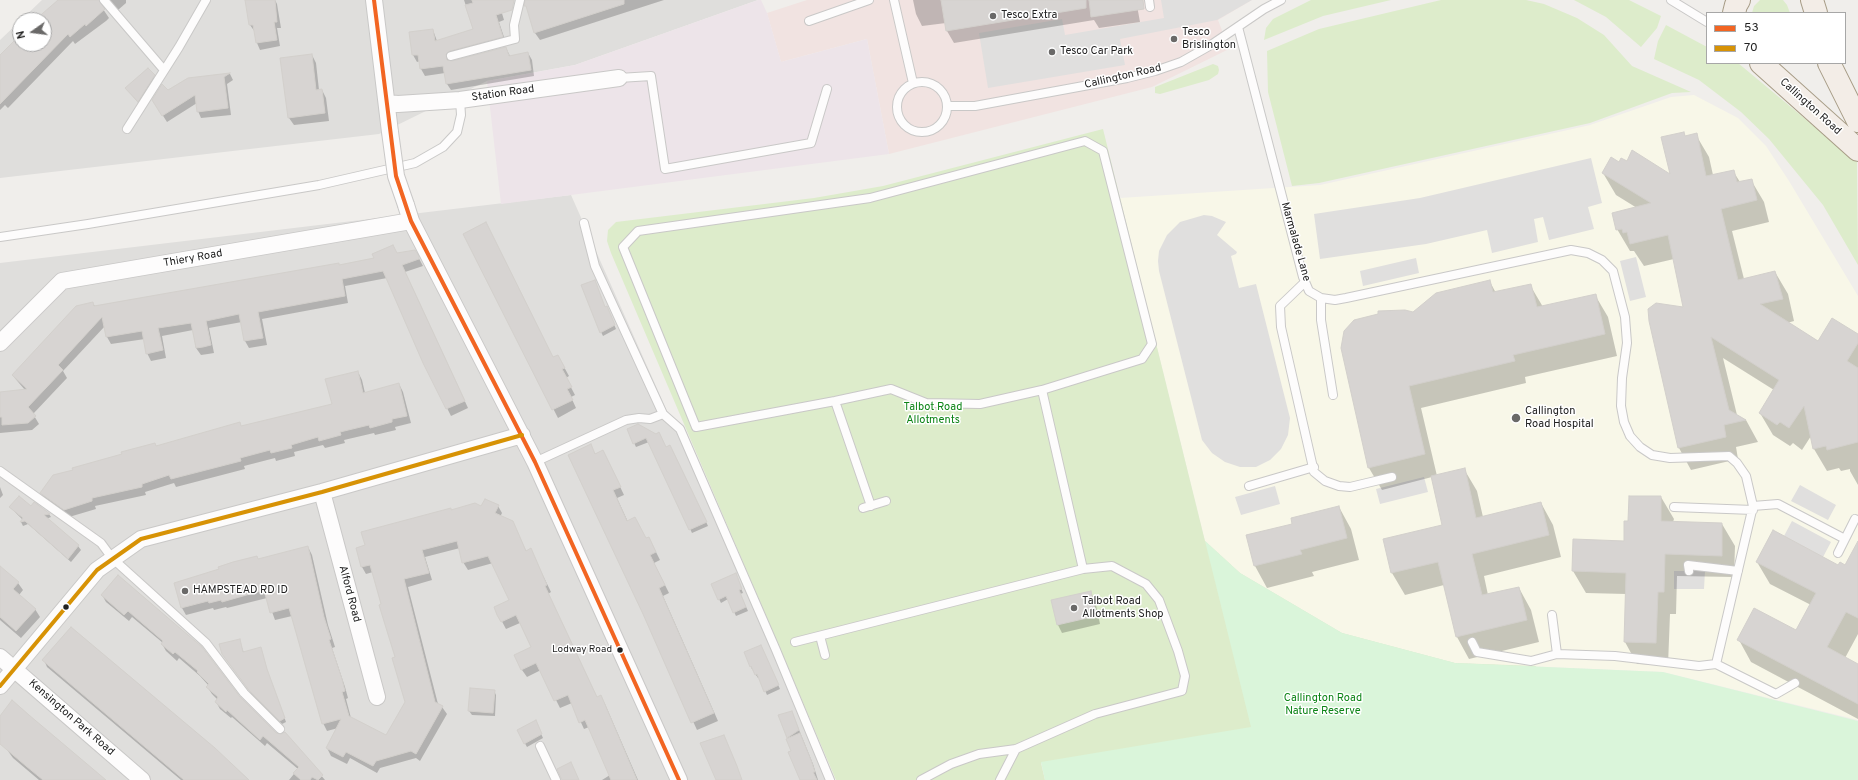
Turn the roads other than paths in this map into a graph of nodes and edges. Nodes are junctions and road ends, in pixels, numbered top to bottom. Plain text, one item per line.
1 (104, 0) edge
2 (206, 0) edge
3 (374, 0) edge
4 (520, 0) edge
5 (869, 0) edge
6 (894, 0) edge
7 (1281, 0) edge
8 (1671, 0) edge
9 (1739, 0) edge
10 (1812, 0) edge
11 (1734, 12) edge
12 (1816, 12) edge
13 (809, 21) dead end
14 (1706, 21) edge
15 (1238, 27) junction
16 (451, 56) dead end
17 (1762, 64) edge
18 (1830, 64) edge
19 (164, 70) junction
20 (619, 78) joint
21 (913, 83) junction
22 (827, 89) dead end
23 (460, 100) junction
24 (387, 102) junction
25 (948, 106) junction
26 (1858, 121) edge
27 (127, 129) dead end
28 (1858, 150) edge
29 (411, 221) junction
30 (584, 223) dead end
31 (0, 237) edge
32 (1305, 282) junction
33 (1321, 298) junction
34 (0, 343) edge
35 (1042, 390) junction
36 (1333, 395) dead end
37 (834, 401) junction
38 (663, 414) junction
39 (694, 422) junction
40 (680, 429) junction
41 (522, 435) junction
42 (535, 462) junction
43 (1314, 467) junction
44 (0, 471) edge
45 (1392, 477) dead end
46 (1249, 486) dead end
47 (322, 492) junction
48 (886, 501) dead end
49 (1674, 507) dead end
50 (1753, 508) junction
51 (1855, 519) dead end
52 (1845, 539) junction
53 (1838, 553) dead end
54 (112, 558) junction
55 (1084, 569) junction
56 (1688, 571) dead end
57 (1738, 571) junction
58 (1552, 616) dead end
59 (820, 636) junction
60 (795, 642) dead end
61 (1472, 642) dead end
62 (1557, 654) junction
63 (825, 656) dead end
64 (0, 657) edge
65 (1716, 664) junction
66 (13, 668) junction
67 (1795, 683) dead end
68 (0, 686) edge
69 (377, 697) dead end
70 (280, 729) dead end
71 (540, 746) dead end
72 (1016, 749) junction
73 (142, 780) edge
74 (556, 780) edge
75 (679, 780) edge
76 (830, 780) edge
77 (921, 780) edge
78 (1000, 780) edge

1 - 19 lane
2 - 19 lane
3 - 24 street
4 - 16 lane
5 - 13 lane
6 - 21 lane
7 - 15 lane, Callington Road
8 - 14 lane
9 - 11 main road
10 - 12 main road
15 - 25 lane, Callington Road
15 - 32 lane, Marmalade Lane
17 - 28 main road, Callington Road
18 - 26 main road, Callington Road
19 - 27 lane
20 - 22 lane
20 - 23 street, Station Road
21 - 25 lane
21 - 25 lane
23 - 24 street, Station Road
23 - 31 lane
24 - 29 street, bridge
29 - 34 street, Thiery Road
29 - 41 street
30 - 38 lane
32 - 33 lane, Marmalade Lane
32 - 43 lane
33 - 36 lane
33 - 50 lane
35 - 37 lane
35 - 39 lane
35 - 55 lane
37 - 39 lane
37 - 48 lane
38 - 40 lane
38 - 42 lane
39 - 40 lane
40 - 76 lane
41 - 42 street
41 - 47 street
42 - 75 street
43 - 45 lane
43 - 46 lane
44 - 54 lane
47 - 54 street
47 - 69 street, Alford Road
49 - 50 lane
50 - 52 lane
50 - 57 lane
51 - 52 lane
52 - 53 lane
54 - 66 street
54 - 70 lane
55 - 59 lane
55 - 72 lane
56 - 57 lane
57 - 65 lane
58 - 62 lane
59 - 60 lane
59 - 63 lane
61 - 62 lane
62 - 65 lane
64 - 66 street, Kensington Park Road
65 - 67 lane
66 - 68 street
66 - 73 street, Kensington Park Road
71 - 74 lane
72 - 77 lane
72 - 78 lane

